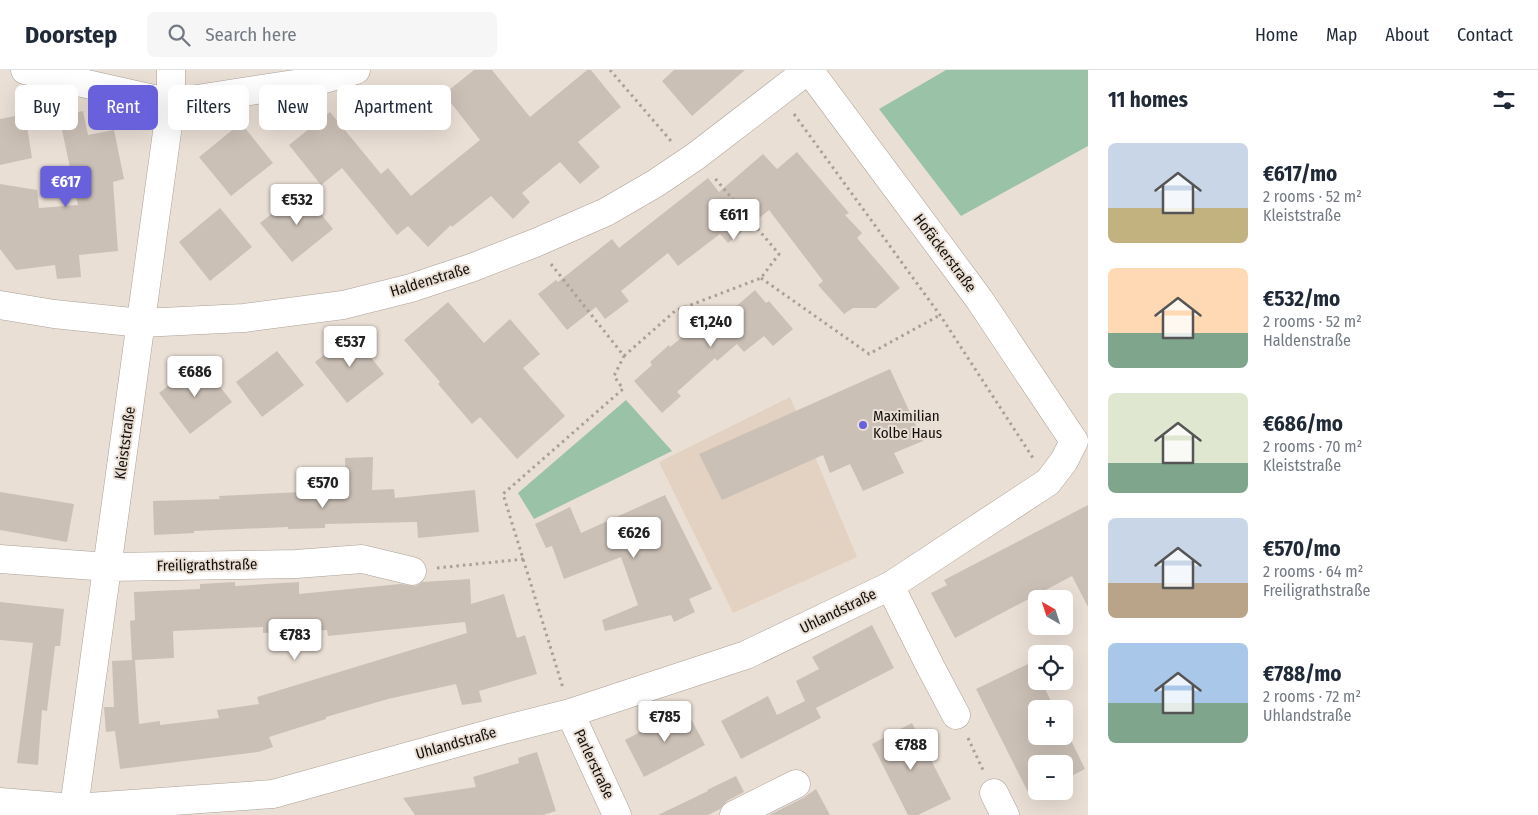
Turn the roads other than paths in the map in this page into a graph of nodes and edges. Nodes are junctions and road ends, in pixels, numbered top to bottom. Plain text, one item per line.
1 (25, 70) edge
2 (171, 70) edge
3 (356, 70) edge
4 (808, 70) edge
5 (171, 85) edge
6 (249, 91) edge
7 (168, 102) edge
8 (168, 125) edge
9 (0, 305) edge
10 (141, 323) junction
11 (1081, 444) edge
12 (0, 559) edge
13 (108, 567) junction
14 (412, 571) road end
15 (890, 586) junction
16 (570, 713) junction
17 (956, 715) road end
18 (796, 784) dead end
19 (0, 802) edge
20 (74, 812) edge
21 (617, 815) edge
22 (734, 815) edge

1 - 7 street
2 - 5 street, Kleiststraße
3 - 6 street
4 - 10 street, Haldenstraße
4 - 11 street, Hofäckerstraße
8 - 10 street, Kleiststraße
9 - 10 street, Haldenstraße
10 - 13 street, Kleiststraße
11 - 15 street, Uhlandstraße
12 - 13 street, Freiligrathstraße
13 - 14 street, Freiligrathstraße
13 - 20 street, Kleiststraße
15 - 16 street, Uhlandstraße
15 - 17 street, Uhlandstraße
16 - 20 street, Uhlandstraße
16 - 21 street, Parlerstraße
18 - 22 street
19 - 20 street, Uhlandstraße

